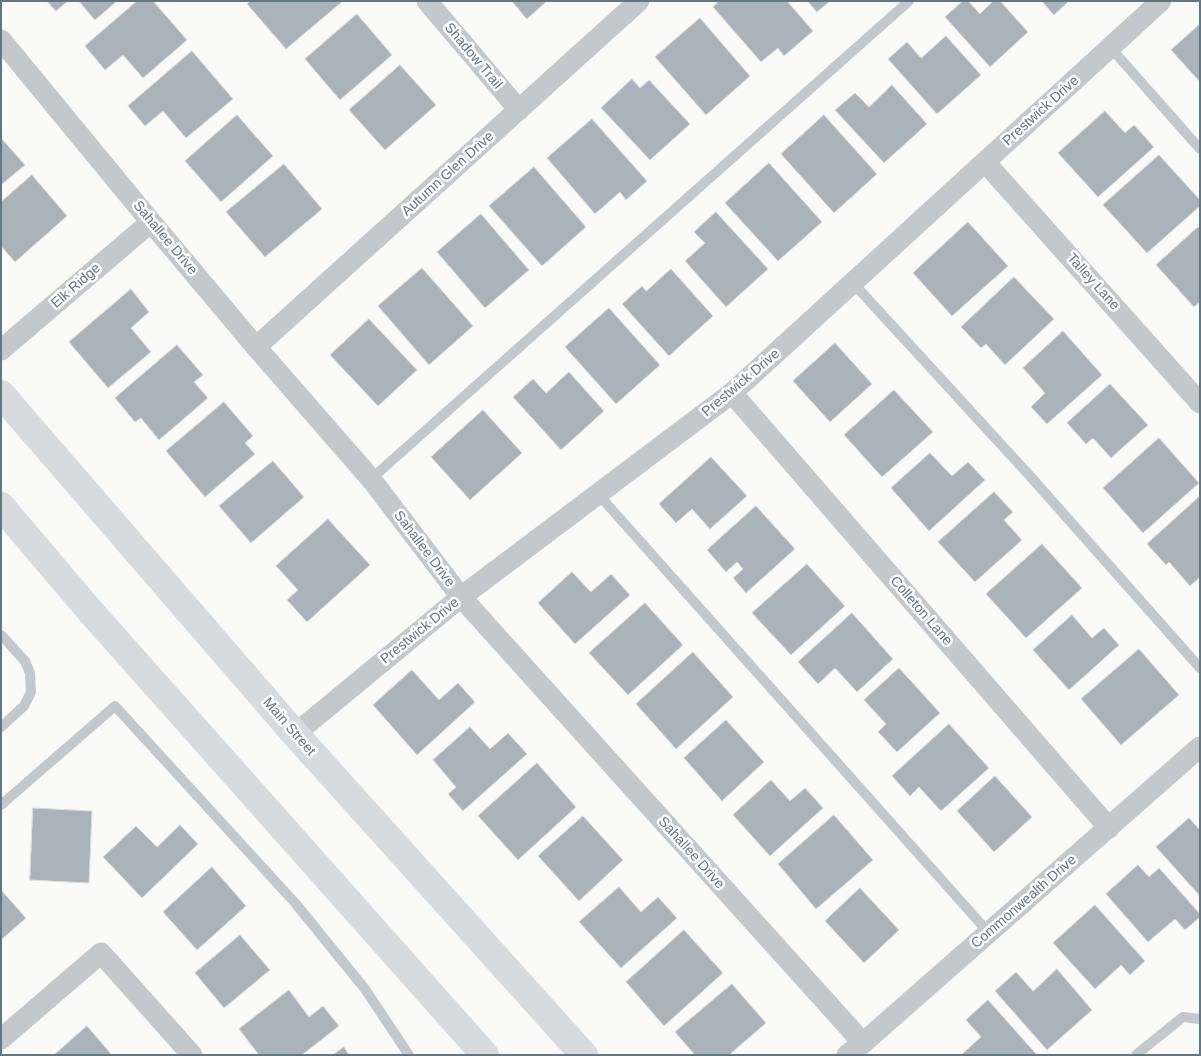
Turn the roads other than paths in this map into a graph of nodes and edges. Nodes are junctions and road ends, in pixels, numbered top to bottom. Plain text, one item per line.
1 (427, 1) edge
2 (639, 1) edge
3 (909, 1) edge
4 (1160, 1) edge
5 (1, 40) edge
6 (1110, 47) junction
7 (519, 110) junction
8 (1200, 149) edge
9 (985, 162) junction
10 (151, 222) junction
11 (853, 283) junction
12 (256, 347) junction
13 (1, 350) edge
14 (732, 393) junction
15 (1, 394) edge
16 (1200, 403) edge
17 (371, 479) junction
18 (598, 494) junction
19 (1, 506) edge
20 (461, 597) junction
21 (1, 635) edge
22 (1200, 668) edge
23 (1, 726) edge
24 (295, 734) junction
25 (1200, 747) edge
26 (1, 805) edge
27 (1109, 828) junction
28 (989, 933) junction
29 (1200, 1019) edge
30 (1, 1039) edge
31 (855, 1049) edge
32 (192, 1055) edge
33 (409, 1055) edge
34 (485, 1055) edge
35 (584, 1055) edge
36 (1136, 1055) edge

1 - 7 street, Shadow Trail
2 - 7 street, Autumn Glen Drive
3 - 17 lane
4 - 6 street, Prestwick Drive
5 - 10 street, Sahallee Drive
6 - 8 lane
6 - 9 street, Prestwick Drive
7 - 12 street, Autumn Glen Drive
9 - 11 street, Prestwick Drive
9 - 16 street, Talley Lane
10 - 12 street, Sahallee Drive
10 - 13 street, Elk Ridge
11 - 14 street, Prestwick Drive
11 - 22 lane
12 - 17 street, Sahallee Drive
14 - 18 street, Prestwick Drive
14 - 27 street, Colleton Lane
15 - 24 main road, Main Street
17 - 20 street, Sahallee Drive
18 - 20 street, Prestwick Drive
18 - 28 lane
19 - 34 main road
20 - 24 street, Prestwick Drive
20 - 31 street, Sahallee Drive
21 - 23 lane
24 - 35 main road, Main Street
25 - 27 street, Commonwealth Drive
26 - 33 lane
27 - 28 street, Commonwealth Drive
28 - 31 street, Commonwealth Drive
29 - 36 lane
30 - 32 street

